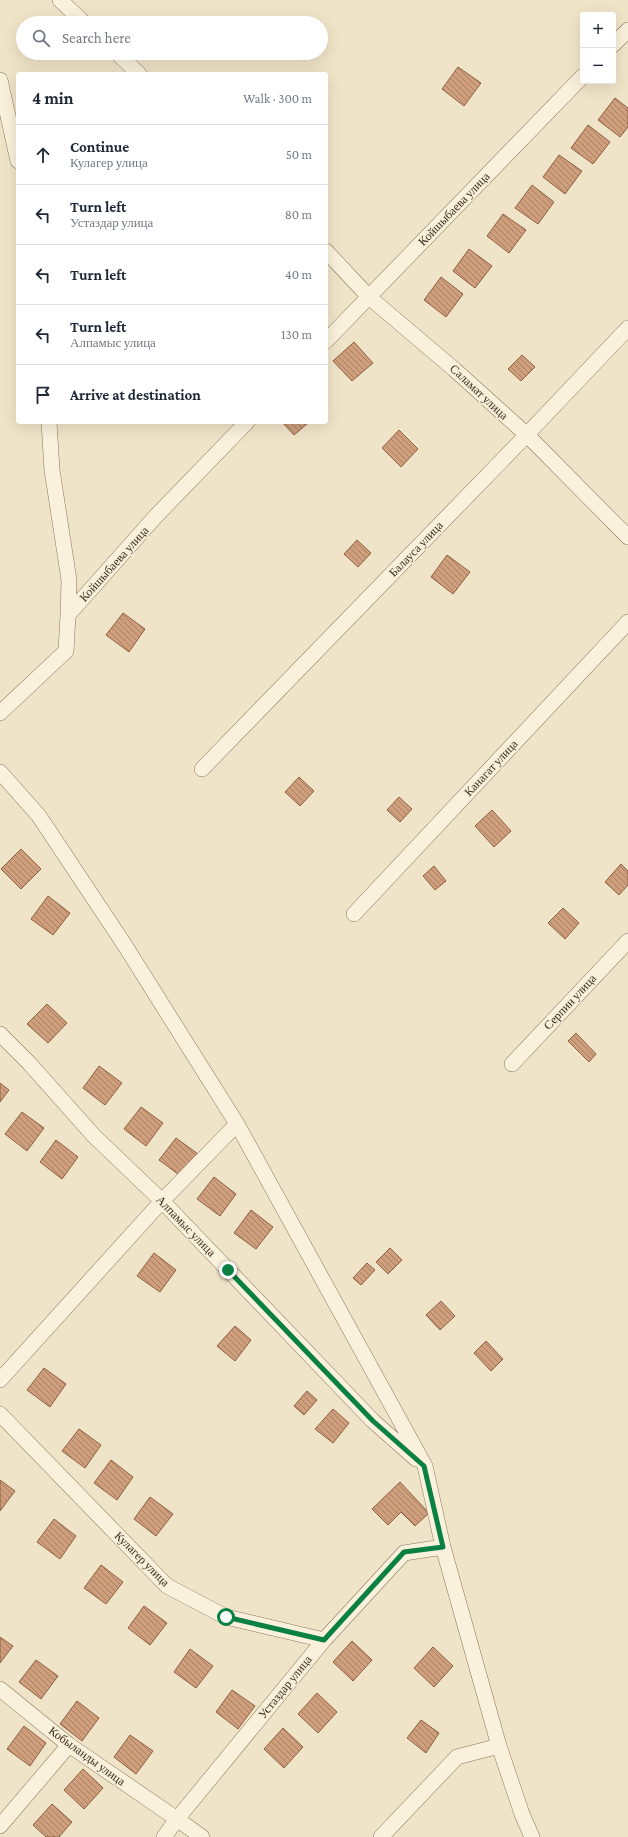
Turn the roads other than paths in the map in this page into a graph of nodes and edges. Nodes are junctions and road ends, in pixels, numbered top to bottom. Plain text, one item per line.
1 (60, 0) edge
2 (77, 16) edge
3 (628, 30) edge
4 (616, 42) edge
5 (124, 60) edge
6 (137, 72) edge
7 (580, 79) edge
8 (0, 80) edge
9 (16, 152) edge
10 (328, 253) edge
11 (369, 296) junction
12 (628, 328) edge
13 (328, 339) edge
14 (49, 424) edge
15 (245, 424) edge
16 (527, 436) junction
17 (628, 537) edge
18 (68, 615) junction
19 (628, 622) edge
20 (0, 713) edge
21 (202, 770) dead end
22 (0, 772) edge
23 (354, 914) dead end
24 (628, 941) edge
25 (0, 1034) edge
26 (512, 1064) dead end
27 (237, 1124) junction
28 (162, 1201) junction
29 (0, 1380) edge
30 (0, 1414) edge
31 (424, 1466) junction
32 (443, 1547) junction
33 (324, 1640) junction
34 (0, 1689) edge
35 (69, 1745) junction
36 (499, 1746) junction
37 (177, 1820) junction
38 (0, 1826) edge
39 (164, 1837) edge
40 (202, 1837) edge
41 (381, 1837) edge
42 (532, 1837) edge

1 - 2 street
3 - 4 street
5 - 6 street
7 - 11 street, Койшыбаева улица
8 - 9 street
10 - 11 street, Саламат улица
11 - 13 street, Койшыбаева улица
11 - 16 street, Саламат улица
12 - 16 street, Балауса улица
14 - 18 street
15 - 18 street, Койшыбаева улица
16 - 17 street, Саламат улица
16 - 21 street, Балауса улица
18 - 20 street
19 - 23 street, Канагат улица
22 - 27 street
24 - 26 street, Серпин улица
25 - 28 street, Алпамыс улица
27 - 28 street
27 - 31 street
28 - 29 street
28 - 31 street, Алпамыс улица
30 - 33 street, Кулагер улица
31 - 32 street
32 - 33 street, Устаздар улица
32 - 36 street
33 - 37 street, Устаздар улица
34 - 35 street, Кобыланды улица
35 - 37 street, Кобыланды улица
35 - 38 street
36 - 41 street
36 - 42 street
37 - 39 street, Устаздар улица
37 - 40 street

